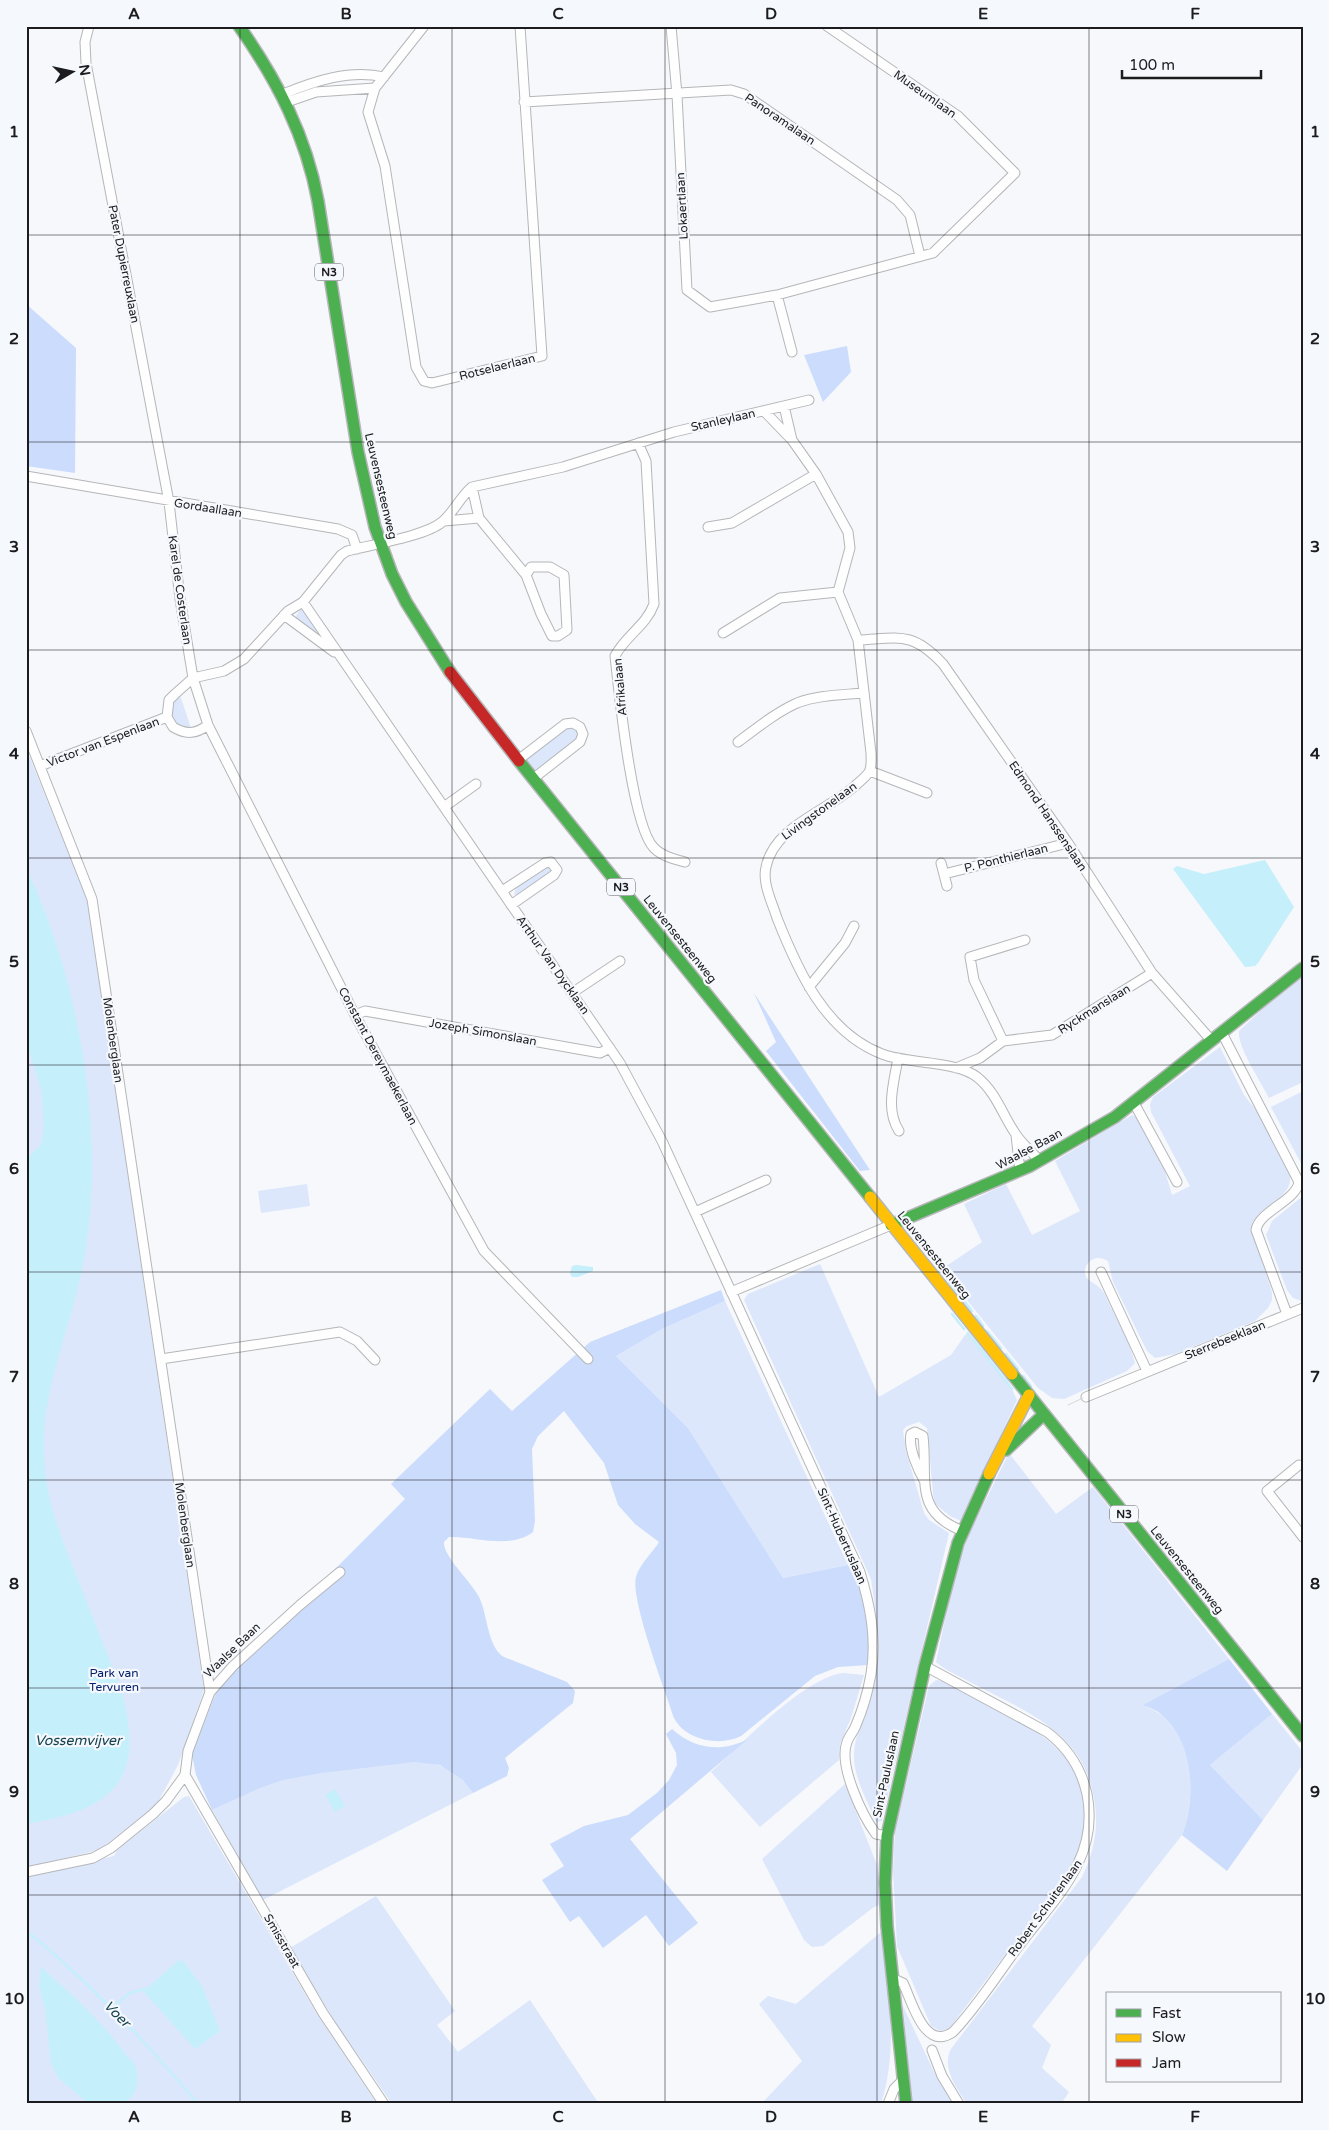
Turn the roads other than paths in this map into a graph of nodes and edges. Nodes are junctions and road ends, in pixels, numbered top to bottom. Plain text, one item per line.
1 (89, 26) edge
2 (239, 26) edge
3 (424, 26) edge
4 (520, 26) edge
5 (671, 26) edge
6 (827, 26) edge
7 (384, 77) junction
8 (375, 88) junction
9 (677, 95) junction
10 (285, 98) junction
11 (524, 102) junction
12 (1015, 173) joint
13 (920, 256) junction
14 (777, 295) junction
15 (792, 352) dead end
16 (809, 400) dead end
17 (784, 406) junction
18 (764, 411) junction
19 (792, 440) junction
20 (638, 443) junction
21 (816, 474) junction
22 (26, 476) edge
23 (472, 487) junction
24 (169, 502) junction
25 (479, 518) junction
26 (444, 520) junction
27 (708, 527) dead end
28 (380, 543) junction
29 (357, 549) junction
30 (526, 575) junction
31 (838, 592) junction
32 (303, 602) junction
33 (284, 616) junction
34 (723, 634) dead end
35 (858, 640) junction
36 (340, 657) junction
37 (193, 678) junction
38 (864, 693) junction
39 (167, 717) junction
40 (208, 726) junction
41 (26, 731) edge
42 (738, 742) dead end
43 (518, 760) junction
44 (40, 766) junction
45 (870, 771) junction
46 (534, 778) junction
47 (476, 784) dead end
48 (927, 793) dead end
49 (444, 807) junction
50 (1068, 843) junction
51 (685, 862) dead end
52 (941, 863) dead end
53 (944, 874) junction
54 (947, 886) dead end
55 (502, 891) junction
56 (511, 905) junction
57 (854, 926) dead end
58 (1026, 940) dead end
59 (620, 961) dead end
60 (1303, 968) edge
61 (1152, 973) junction
62 (809, 987) junction
63 (572, 993) junction
64 (355, 1015) junction
65 (1222, 1033) junction
66 (1003, 1041) junction
67 (1212, 1041) junction
68 (610, 1048) junction
69 (898, 1058) junction
70 (980, 1058) junction
71 (956, 1068) junction
72 (976, 1076) junction
73 (1134, 1103) junction
74 (899, 1131) dead end
75 (1016, 1135) junction
76 (1040, 1161) junction
77 (1020, 1171) junction
78 (766, 1180) dead end
79 (1177, 1182) dead end
80 (695, 1212) junction
81 (891, 1225) junction
82 (1101, 1272) dead end
83 (731, 1292) junction
84 (1303, 1308) edge
85 (1287, 1314) junction
86 (161, 1359) junction
87 (588, 1359) dead end
88 (374, 1360) dead end
89 (1148, 1371) junction
90 (1029, 1395) junction
91 (1086, 1397) dead end
92 (1044, 1414) junction
93 (993, 1463) junction
94 (1299, 1465) dead end
95 (925, 1482) dead end
96 (963, 1531) junction
97 (1303, 1537) edge
98 (340, 1572) dead end
99 (925, 1666) junction
100 (210, 1692) junction
101 (1303, 1736) edge
102 (185, 1775) junction
103 (887, 1836) junction
104 (26, 1872) edge
105 (892, 1978) junction
106 (893, 1991) junction
107 (910, 1997) junction
108 (932, 2050) dead end
109 (904, 2080) junction
110 (384, 2104) edge
111 (888, 2104) edge
112 (906, 2104) edge
113 (959, 2104) edge

1 - 24 street, Pater Dupierreuxlaan
2 - 10 main road, Leuvensesteenweg / N3
3 - 7 street, Rotselaerlaan
4 - 11 street, Rotselaerlaan
5 - 9 street, Lokaertlaan
6 - 12 street, Museumlaan
7 - 8 street, Rotselaerlaan
7 - 10 street
8 - 10 street
8 - 11 street, Rotselaerlaan
9 - 11 street, Panoramalaan
9 - 13 street, Panoramalaan
9 - 14 street, Lokaertlaan
10 - 28 main road, Leuvensesteenweg / N3
12 - 13 street, Lokaertlaan
13 - 14 street, Lokaertlaan
14 - 15 street
16 - 17 street, Stanleylaan
17 - 18 street, Stanleylaan
17 - 19 street
18 - 19 street
18 - 20 street, Stanleylaan
19 - 21 street
20 - 23 street, Stanleylaan
20 - 51 street, Afrikalaan
21 - 27 street
21 - 31 street
22 - 24 street, Gordaallaan
23 - 25 street
23 - 26 street
24 - 29 street, Gordaallaan
24 - 37 street, Karel de Costerlaan
25 - 26 street
25 - 30 street
26 - 28 street
28 - 29 street
28 - 43 main road, Leuvensesteenweg / N3
29 - 32 street
30 - 30 street
31 - 34 street
31 - 35 street
32 - 33 street
32 - 36 street, Arthur Van Dycklaan
33 - 36 street, Arthur Van Dycklaan
33 - 37 street
35 - 38 street
35 - 50 street, Edmond Hanssenslaan
36 - 49 street, Arthur Van Dycklaan
37 - 39 street
37 - 40 street, Karel de Costerlaan
38 - 42 street
38 - 45 street
39 - 40 street
39 - 44 street, Victor van Espenlaan
40 - 64 street, Constant Dereymaekerlaan
41 - 44 street, Molenberglaan
43 - 46 main road, Leuvensesteenweg / N3
43 - 46 street
44 - 86 street, Molenberglaan
45 - 48 street
45 - 62 street, Livingstonelaan
46 - 81 main road, Leuvensesteenweg / N3
47 - 49 street
49 - 55 street, Arthur Van Dycklaan
50 - 53 street, P. Ponthierlaan
50 - 61 street, Edmond Hanssenslaan
52 - 53 street
53 - 54 street
55 - 56 street, Arthur Van Dycklaan
55 - 56 street
56 - 63 street, Arthur Van Dycklaan
57 - 62 street
58 - 66 street
59 - 63 street
60 - 65 main road, Waalse Baan
61 - 66 street, Ryckmanslaan
61 - 67 street, Edmond Hanssenslaan
62 - 69 street, Livingstonelaan
63 - 68 street, Arthur Van Dycklaan
64 - 68 street, Jozeph Simonslaan
64 - 87 street, Constant Dereymaekerlaan
65 - 67 main road, Waalse Baan
65 - 85 street
66 - 70 street, Ryckmanslaan
67 - 73 main road, Waalse Baan
68 - 80 street, Arthur Van Dycklaan
69 - 71 street, Livingstonelaan
69 - 74 street
70 - 71 street, Ryckmanslaan
70 - 72 street
71 - 72 street, Livingstonelaan
72 - 75 street, Livingstonelaan
73 - 76 main road, Waalse Baan
73 - 79 street
75 - 76 street, Livingstonelaan
75 - 77 street, Livingstonelaan
76 - 77 main road, Waalse Baan
77 - 81 main road, Waalse Baan
78 - 80 street
80 - 83 street, Arthur Van Dycklaan
81 - 83 street, Waalse Baan
81 - 90 main road, Leuvensesteenweg / N3
82 - 89 street
83 - 103 street, Sint-Hubertuslaan
84 - 85 street, Sterrebeeklaan
85 - 89 street, Sterrebeeklaan
86 - 88 street
86 - 100 street, Molenberglaan
89 - 91 street, Sterrebeeklaan
90 - 92 main road, Leuvensesteenweg / N3
90 - 93 main road, Sint-Pauluslaan
92 - 93 main road, Sint-Pauluslaan
92 - 101 main road, Leuvensesteenweg / N3
93 - 96 main road, Sint-Pauluslaan
94 - 97 street
95 - 96 street
96 - 99 main road, Sint-Pauluslaan
98 - 100 street, Waalse Baan
99 - 103 main road, Sint-Pauluslaan
99 - 107 street, Robert Schuitenlaan
100 - 102 street, Waalse Baan
102 - 104 street
102 - 110 street, Smisstraat
103 - 105 main road, Sint-Pauluslaan
105 - 106 main road, Sint-Pauluslaan
105 - 107 street
106 - 107 street
106 - 109 main road, Sint-Pauluslaan
108 - 113 street
109 - 111 street
109 - 112 main road, Sint-Pauluslaan

